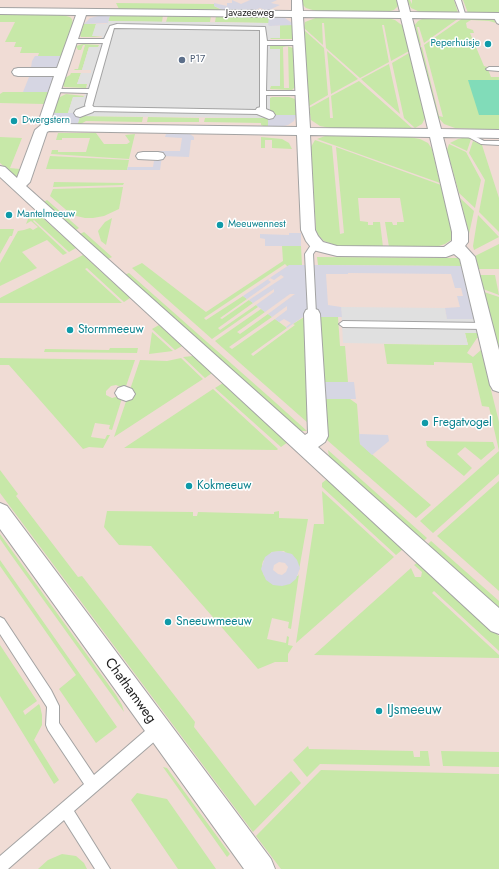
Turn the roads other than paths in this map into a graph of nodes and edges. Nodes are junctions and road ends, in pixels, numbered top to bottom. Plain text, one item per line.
1 (60, 0) edge
2 (297, 0) edge
3 (402, 0) edge
4 (458, 0) edge
5 (0, 11) edge
6 (55, 12) junction
7 (406, 15) junction
8 (464, 16) junction
9 (107, 17) junction
10 (498, 18) edge
11 (82, 19) junction
12 (269, 21) junction
13 (296, 21) junction
14 (72, 41) junction
15 (107, 41) junction
16 (264, 42) junction
17 (299, 43) junction
18 (489, 69) dead end
19 (499, 69) edge
20 (18, 72) dead end
21 (62, 72) junction
22 (55, 91) junction
23 (92, 91) junction
24 (263, 93) junction
25 (301, 94) junction
26 (51, 119) junction
27 (300, 123) junction
28 (436, 133) junction
29 (466, 133) junction
30 (499, 134) edge
31 (499, 143) edge
32 (143, 156) dead end
33 (158, 156) dead end
34 (0, 170) edge
35 (16, 185) junction
36 (316, 244) junction
37 (456, 247) junction
38 (312, 314) joint
39 (343, 324) dead end
40 (484, 326) junction
41 (499, 386) edge
42 (305, 446) junction
43 (0, 512) edge
44 (0, 623) edge
45 (499, 623) edge
46 (158, 729) junction
47 (93, 785) junction
48 (65, 809) junction
49 (0, 866) edge
50 (103, 869) edge
51 (261, 869) edge

1 - 6 street
2 - 13 street
3 - 7 street
4 - 8 lane
5 - 6 street, Javazeeweg
6 - 11 street, Javazeeweg
7 - 8 street, Javazeeweg
7 - 13 street, Javazeeweg
7 - 28 street
8 - 10 street, Javazeeweg
9 - 11 street, Javazeeweg
9 - 12 lane
9 - 12 street, Javazeeweg
9 - 15 lane
11 - 14 street
12 - 13 street, Javazeeweg
12 - 16 lane
13 - 17 street
14 - 15 lane
14 - 21 street
15 - 23 lane
16 - 17 lane
16 - 24 lane
17 - 25 street
18 - 19 lane
20 - 21 street
21 - 22 street
22 - 23 lane
22 - 26 street
23 - 24 lane
24 - 25 lane
25 - 27 street
26 - 27 street
26 - 35 street
27 - 28 street
27 - 36 street
28 - 29 street
28 - 37 street
29 - 30 street
29 - 31 lane
32 - 33 street
34 - 35 street
35 - 42 street
36 - 37 street
36 - 38 lane
37 - 40 street
38 - 42 street
39 - 40 lane
40 - 41 street
42 - 45 street
43 - 46 street, Chathamweg
44 - 47 lane
46 - 47 lane
46 - 51 street, Chathamweg
47 - 48 lane
48 - 49 lane
48 - 50 lane

